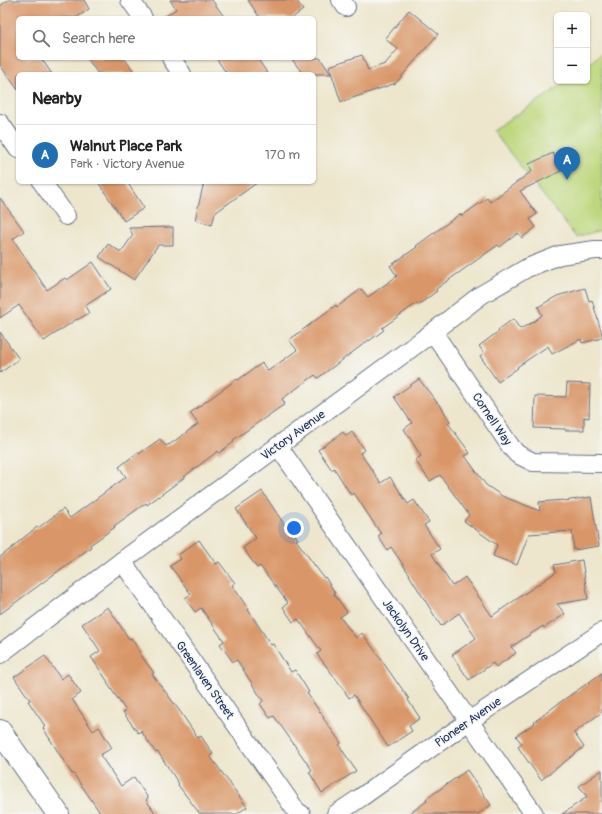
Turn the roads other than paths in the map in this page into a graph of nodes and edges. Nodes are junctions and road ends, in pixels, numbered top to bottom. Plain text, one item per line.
1 (130, 0) edge
2 (142, 16) edge
3 (172, 60) edge
4 (181, 72) edge
5 (0, 123) edge
6 (16, 146) edge
7 (43, 184) edge
8 (66, 216) dead end
9 (602, 250) edge
10 (433, 332) junction
11 (278, 446) junction
12 (602, 463) edge
13 (122, 561) junction
14 (602, 632) edge
15 (0, 654) edge
16 (469, 721) junction
17 (0, 732) edge
18 (58, 814) edge
19 (301, 814) edge
20 (336, 814) edge
21 (534, 814) edge

1 - 2 street
3 - 4 street
5 - 6 street
7 - 8 street
9 - 10 street, Victory Avenue
10 - 11 street, Victory Avenue
10 - 12 street, Cornell Way
11 - 13 street, Victory Avenue
11 - 16 street, Jackolyn Drive
13 - 15 street, Victory Avenue
13 - 19 street, Greenlaven Street
14 - 16 street, Pioneer Avenue
16 - 20 street, Pioneer Avenue
16 - 21 street, Jackolyn Drive
17 - 18 street

